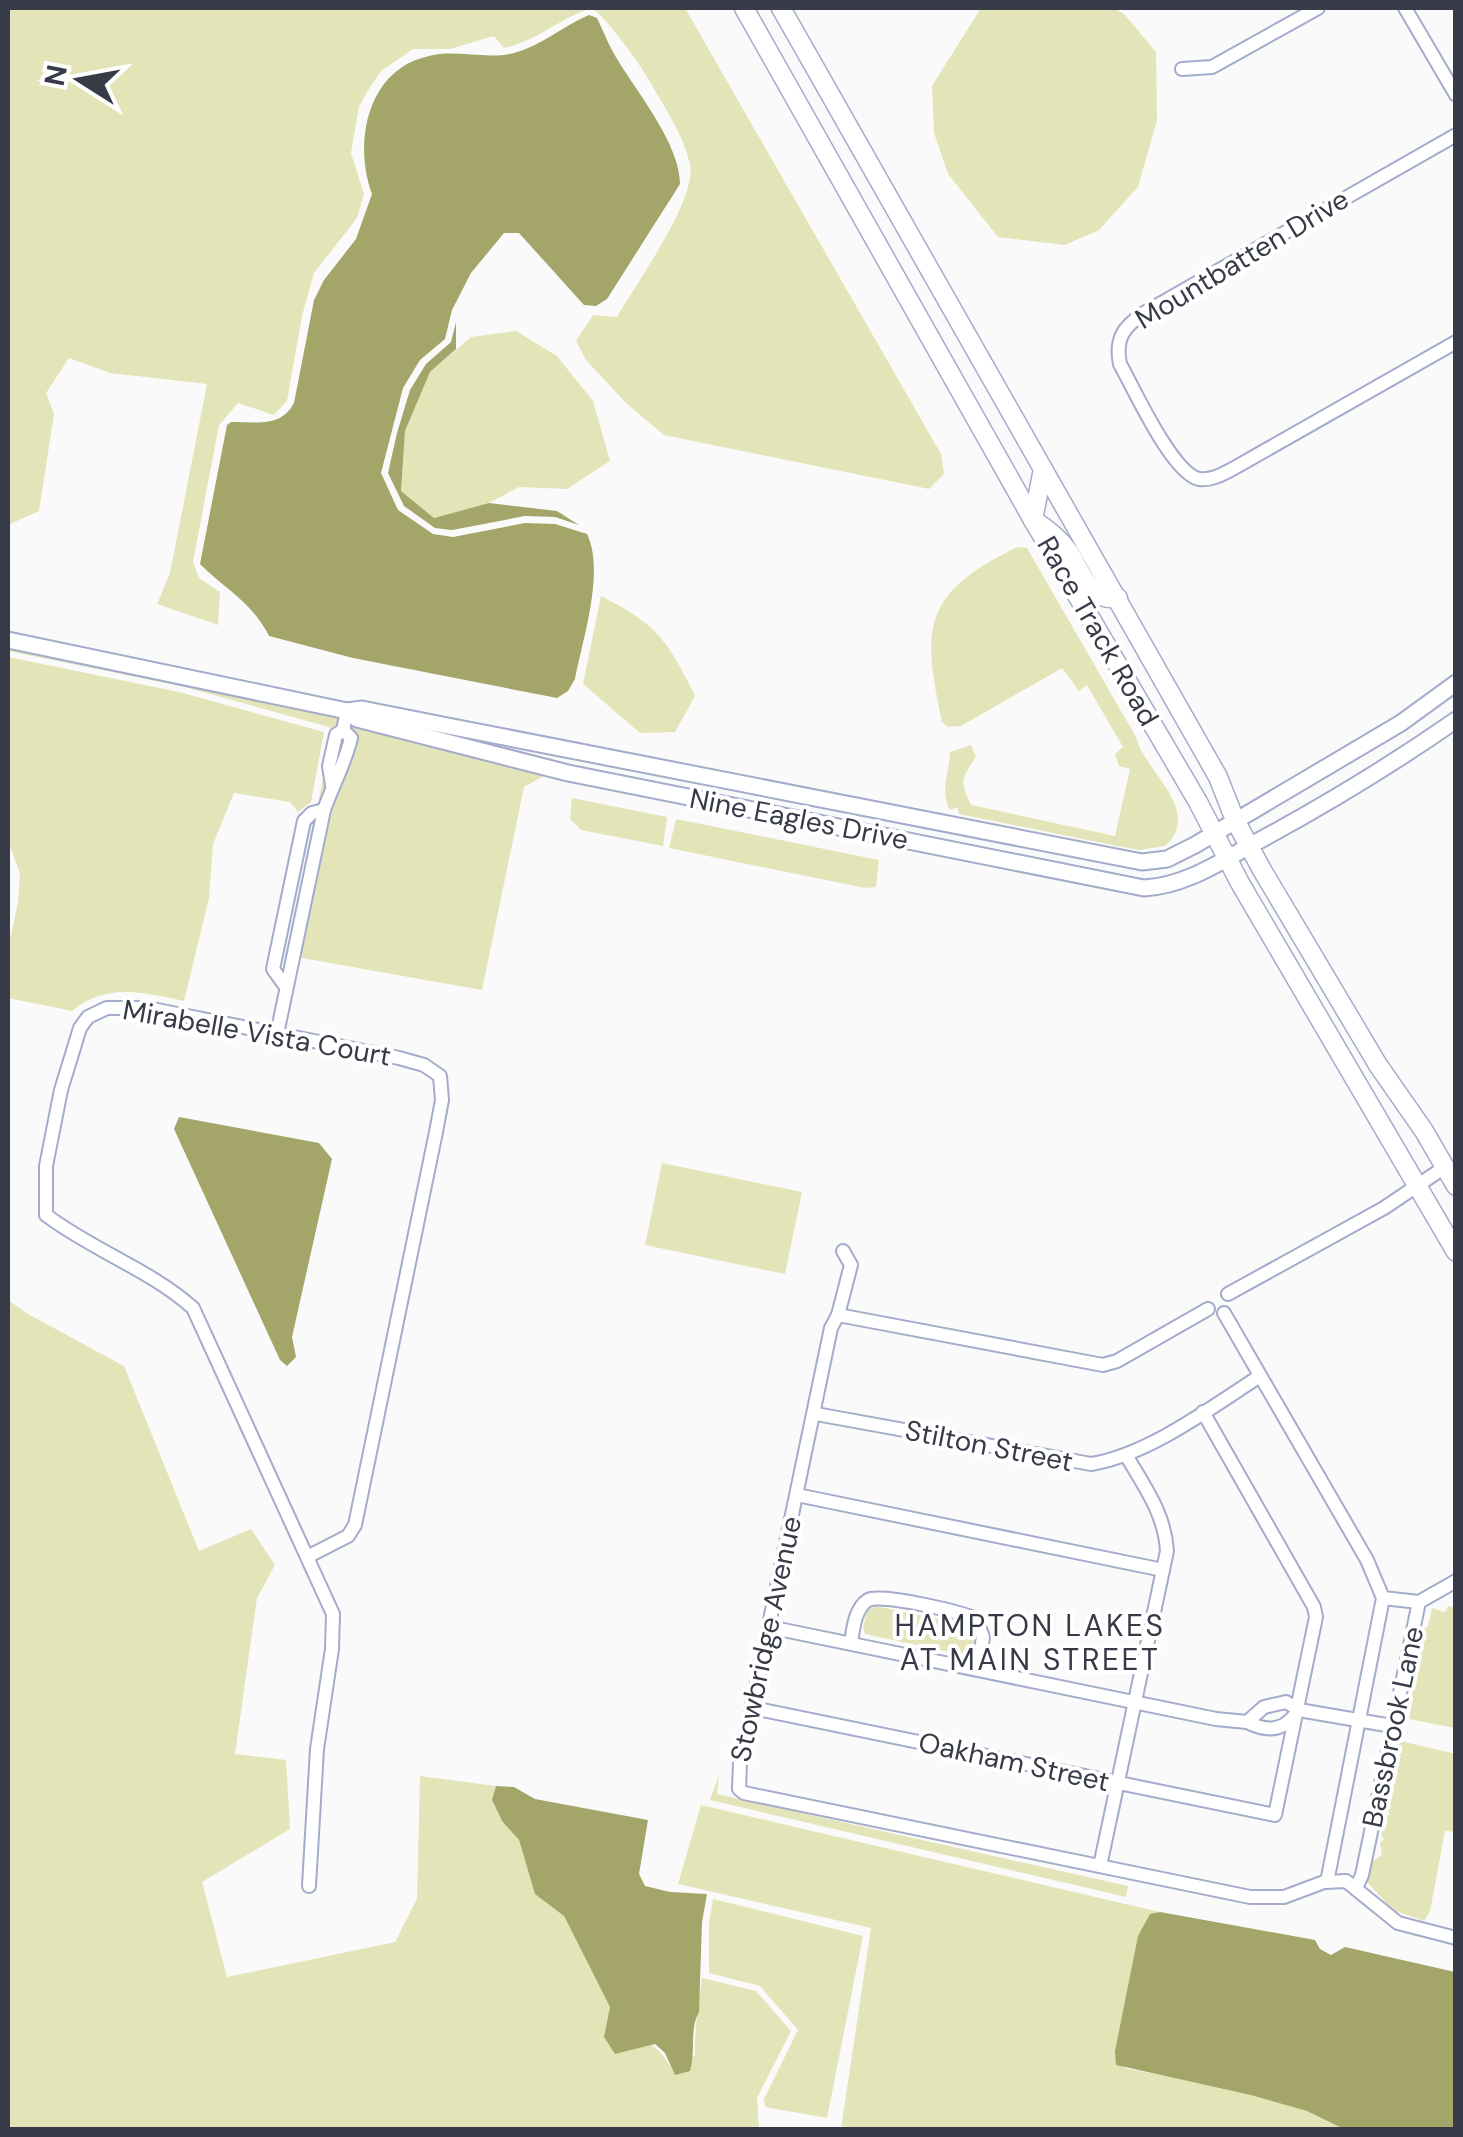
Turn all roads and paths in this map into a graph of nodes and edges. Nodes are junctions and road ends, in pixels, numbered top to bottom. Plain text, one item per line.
1 (744, 8) edge
2 (781, 8) edge
3 (1318, 8) edge
4 (1405, 8) edge
5 (1182, 69) dead end
6 (1456, 96) edge
7 (1456, 135) edge
8 (1456, 342) edge
9 (1043, 468) junction
10 (1033, 520) junction
11 (1118, 598) junction
12 (8, 640) edge
13 (1456, 683) edge
14 (347, 711) junction
15 (1456, 720) edge
16 (572, 752) junction
17 (568, 773) junction
18 (1235, 820) junction
19 (1216, 832) junction
20 (1249, 846) junction
21 (1228, 858) junction
22 (277, 1034) junction
23 (1445, 1167) junction
24 (1416, 1186) junction
25 (1456, 1186) edge
26 (842, 1250) dead end
27 (1456, 1252) edge
28 (1228, 1294) dead end
29 (1208, 1309) dead end
30 (1224, 1313) dead end
31 (838, 1316) junction
32 (1260, 1376) junction
33 (1203, 1412) junction
34 (816, 1414) junction
35 (1126, 1455) junction
36 (797, 1494) junction
37 (306, 1558) junction
38 (1163, 1570) junction
39 (1456, 1580) edge
40 (1383, 1598) junction
41 (1419, 1602) junction
42 (769, 1627) junction
43 (851, 1643) junction
44 (978, 1668) junction
45 (1136, 1700) junction
46 (752, 1708) junction
47 (1299, 1710) junction
48 (1360, 1720) junction
49 (1247, 1722) junction
50 (1392, 1726) junction
51 (1118, 1783) junction
52 (1100, 1866) junction
53 (1328, 1882) junction
54 (309, 1886) dead end
55 (1356, 1888) junction
56 (1456, 1938) edge

1 - 10 main road, Race Track Road
2 - 9 main road, Race Track Road
3 - 5 street
4 - 6 street
7 - 8 street, Mountbatten Drive
9 - 10 main road
9 - 11 main road, Race Track Road
10 - 11 main road
10 - 19 main road, Race Track Road
11 - 18 main road, Race Track Road
12 - 14 street, Nine Eagles Drive
13 - 18 street, Nine Eagles Drive
14 - 16 street, Nine Eagles Drive
14 - 17 street, Nine Eagles Drive
14 - 22 street
15 - 20 street, Nine Eagles Drive
16 - 17 street
16 - 19 street, Nine Eagles Drive
17 - 21 street, Nine Eagles Drive
18 - 19 street, Nine Eagles Drive
18 - 20 main road, Race Track Road
19 - 21 main road, Race Track Road
20 - 21 street, Nine Eagles Drive
20 - 23 main road, Race Track Road
21 - 24 main road, Race Track Road
22 - 37 street, Mirabelle Vista Court
22 - 37 street, Mirabelle Vista Court
23 - 24 street
23 - 25 main road, Race Track Road
24 - 27 main road, Race Track Road
24 - 28 street
26 - 31 street, Stowbridge Avenue
29 - 31 street
30 - 32 street, Bassbrook Lane
31 - 34 street, Stowbridge Avenue
32 - 33 street, Stilton Street
32 - 40 street, Bassbrook Lane
33 - 35 street, Stilton Street
33 - 47 street
34 - 35 street, Stilton Street
34 - 36 street, Stowbridge Avenue
35 - 38 street
36 - 38 street
36 - 42 street, Stowbridge Avenue
37 - 54 street, Mirabelle Vista Court
38 - 45 street
39 - 41 street
40 - 41 street, Bassbrook Lane
40 - 48 street, Bassbrook Lane
41 - 50 street, Bassbrook Lane
42 - 43 street
42 - 46 street, Stowbridge Avenue
43 - 44 street
43 - 44 street
44 - 45 street
45 - 49 street
45 - 51 street
46 - 51 street, Oakham Street
46 - 52 street, Stowbridge Avenue
47 - 48 street
47 - 49 street
47 - 49 street
47 - 51 street, Oakham Street
48 - 50 street
48 - 53 street, Bassbrook Lane
50 - 55 street, Bassbrook Lane
51 - 52 street
52 - 53 street, Stowbridge Avenue
53 - 55 street, Stowbridge Avenue
55 - 56 street, Stowbridge Avenue

